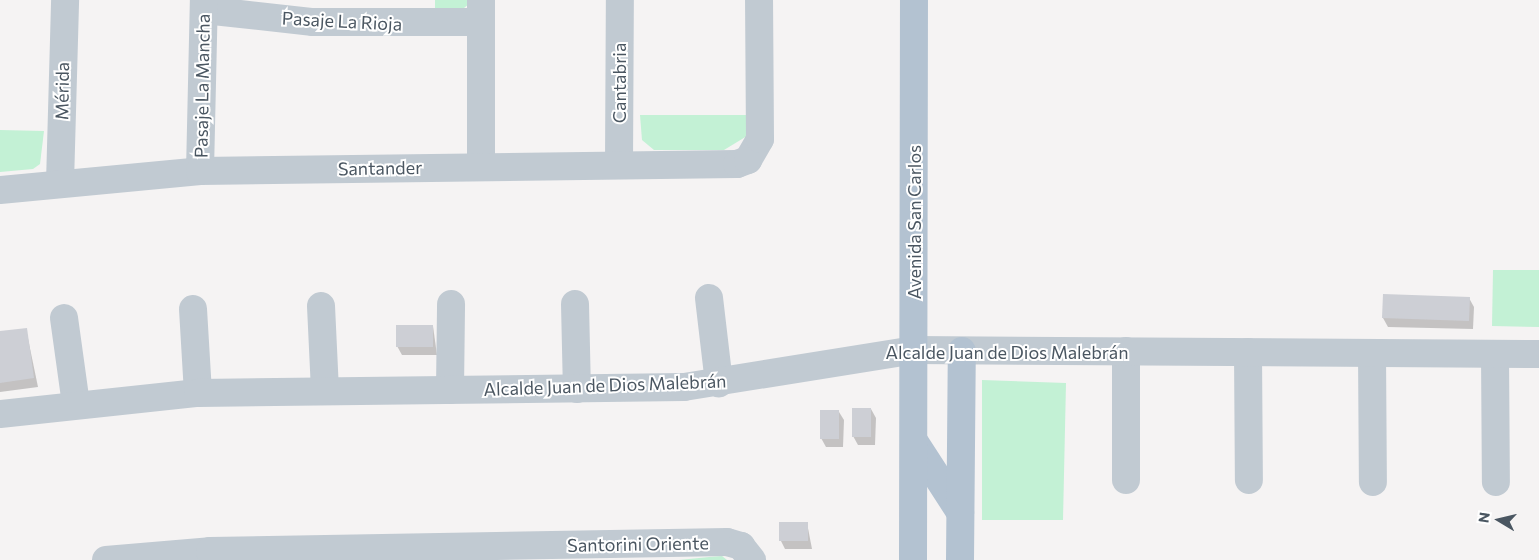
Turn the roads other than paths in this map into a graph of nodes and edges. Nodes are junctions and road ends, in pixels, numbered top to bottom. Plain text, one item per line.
1 (65, 0) edge
2 (620, 0) edge
3 (759, 0) edge
4 (915, 1) edge
5 (204, 5) edge
6 (481, 11) edge
7 (619, 165) junction
8 (481, 167) junction
9 (200, 171) junction
10 (60, 183) junction
11 (0, 190) edge
12 (709, 298) dead end
13 (450, 304) dead end
14 (575, 304) dead end
15 (322, 306) dead end
16 (193, 310) dead end
17 (64, 318) dead end
18 (914, 350) junction
19 (962, 350) junction
20 (1126, 351) junction
21 (1248, 352) junction
22 (1372, 353) junction
23 (1495, 354) junction
24 (1539, 354) edge
25 (719, 383) junction
26 (577, 389) junction
27 (450, 390) junction
28 (325, 391) junction
29 (198, 393) junction
30 (76, 404) junction
31 (0, 414) edge
32 (914, 441) junction
33 (1126, 480) dead end
34 (1250, 480) dead end
35 (1373, 482) dead end
36 (1496, 482) dead end
37 (946, 487) junction
38 (913, 507) junction
39 (960, 512) junction
40 (391, 554) edge
41 (232, 555) edge
42 (749, 555) edge
43 (106, 560) edge
44 (913, 560) edge
45 (960, 560) edge

1 - 10 street, Mérida
2 - 7 street, Cantabria
3 - 7 street, Santander
4 - 18 main road, Avenida San Carlos
5 - 6 street, Pasaje La Rioja
5 - 9 street, Pasaje La Mancha
6 - 8 street
7 - 8 street, Santander
8 - 9 street, Santander
9 - 10 street, Santander
10 - 11 street, Santander
12 - 25 street
13 - 27 street
14 - 26 street
15 - 28 street
16 - 29 street
17 - 30 street
18 - 19 street, Alcalde Juan de Dios Malebrán
18 - 25 street, Alcalde Juan de Dios Malebrán
18 - 32 main road, Avenida San Carlos
19 - 20 street, Alcalde Juan de Dios Malebrán
19 - 39 main road
20 - 21 street, Alcalde Juan de Dios Malebrán
20 - 33 street
21 - 22 street, Alcalde Juan de Dios Malebrán
21 - 34 street
22 - 23 street, Alcalde Juan de Dios Malebrán
22 - 35 street
23 - 24 street, Alcalde Juan de Dios Malebrán
23 - 36 street
25 - 26 street, Alcalde Juan de Dios Malebrán
26 - 27 street, Alcalde Juan de Dios Malebrán
27 - 28 street, Alcalde Juan de Dios Malebrán
28 - 29 street, Alcalde Juan de Dios Malebrán
29 - 30 street, Alcalde Juan de Dios Malebrán
30 - 31 street, Alcalde Juan de Dios Malebrán
32 - 37 main road
32 - 38 main road, Avenida San Carlos
37 - 38 main road
37 - 39 main road
38 - 44 main road, Avenida San Carlos
39 - 45 main road
40 - 41 street, Santorini Oriente
40 - 42 street, Santorini Oriente
41 - 43 street, Santorini Oriente

